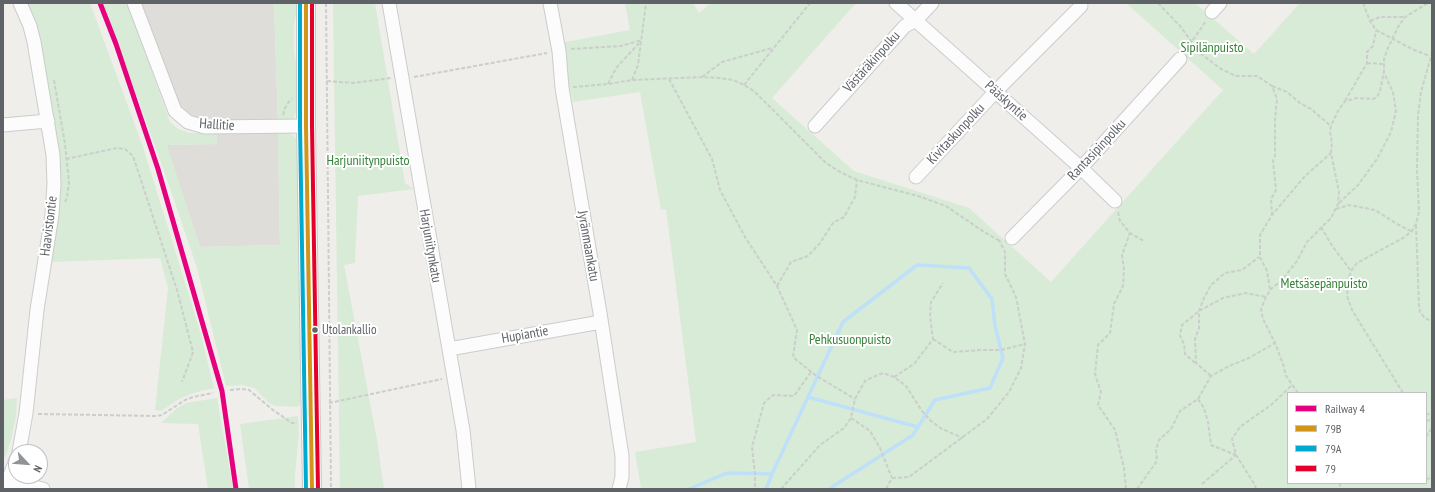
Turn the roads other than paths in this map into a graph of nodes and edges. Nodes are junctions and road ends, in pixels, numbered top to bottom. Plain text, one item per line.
1 (20, 3) edge
2 (134, 3) edge
3 (306, 3) edge
4 (389, 3) edge
5 (550, 3) edge
6 (896, 3) edge
7 (932, 3) edge
8 (1081, 6) dead end
9 (916, 20) junction
10 (1180, 59) road end
11 (996, 92) junction
12 (48, 121) junction
13 (3, 126) edge
14 (306, 126) junction
15 (815, 126) dead end
16 (1081, 168) junction
17 (916, 177) dead end
18 (1115, 201) road end
19 (1012, 238) road end
20 (601, 322) junction
21 (449, 349) junction
22 (20, 444) edge
23 (7, 485) edge
24 (43, 489) edge
25 (312, 489) edge
26 (469, 489) edge
27 (619, 489) edge

1 - 12 street, Haavistontie
2 - 14 street, Hallitie
3 - 14 main road
4 - 21 street, Harjuniitynkatu
5 - 20 street, Jyränmaankatu
6 - 9 street, Pääskyntie
7 - 9 street, Västäräkinpolku
8 - 11 street, Kivitaskunpolku
9 - 11 street, Pääskyntie
9 - 15 street, Västäräkinpolku
10 - 16 street, Rantasipinpolku
11 - 16 street, Pääskyntie
11 - 17 street, Kivitaskunpolku
12 - 13 street
12 - 22 street, Haavistontie
14 - 25 main road
16 - 18 street, Pääskyntie
16 - 19 street, Rantasipinpolku
20 - 21 street, Hupiantie
20 - 27 street, Jyränmaankatu
21 - 26 street, Harjuniitynkatu
23 - 24 street

